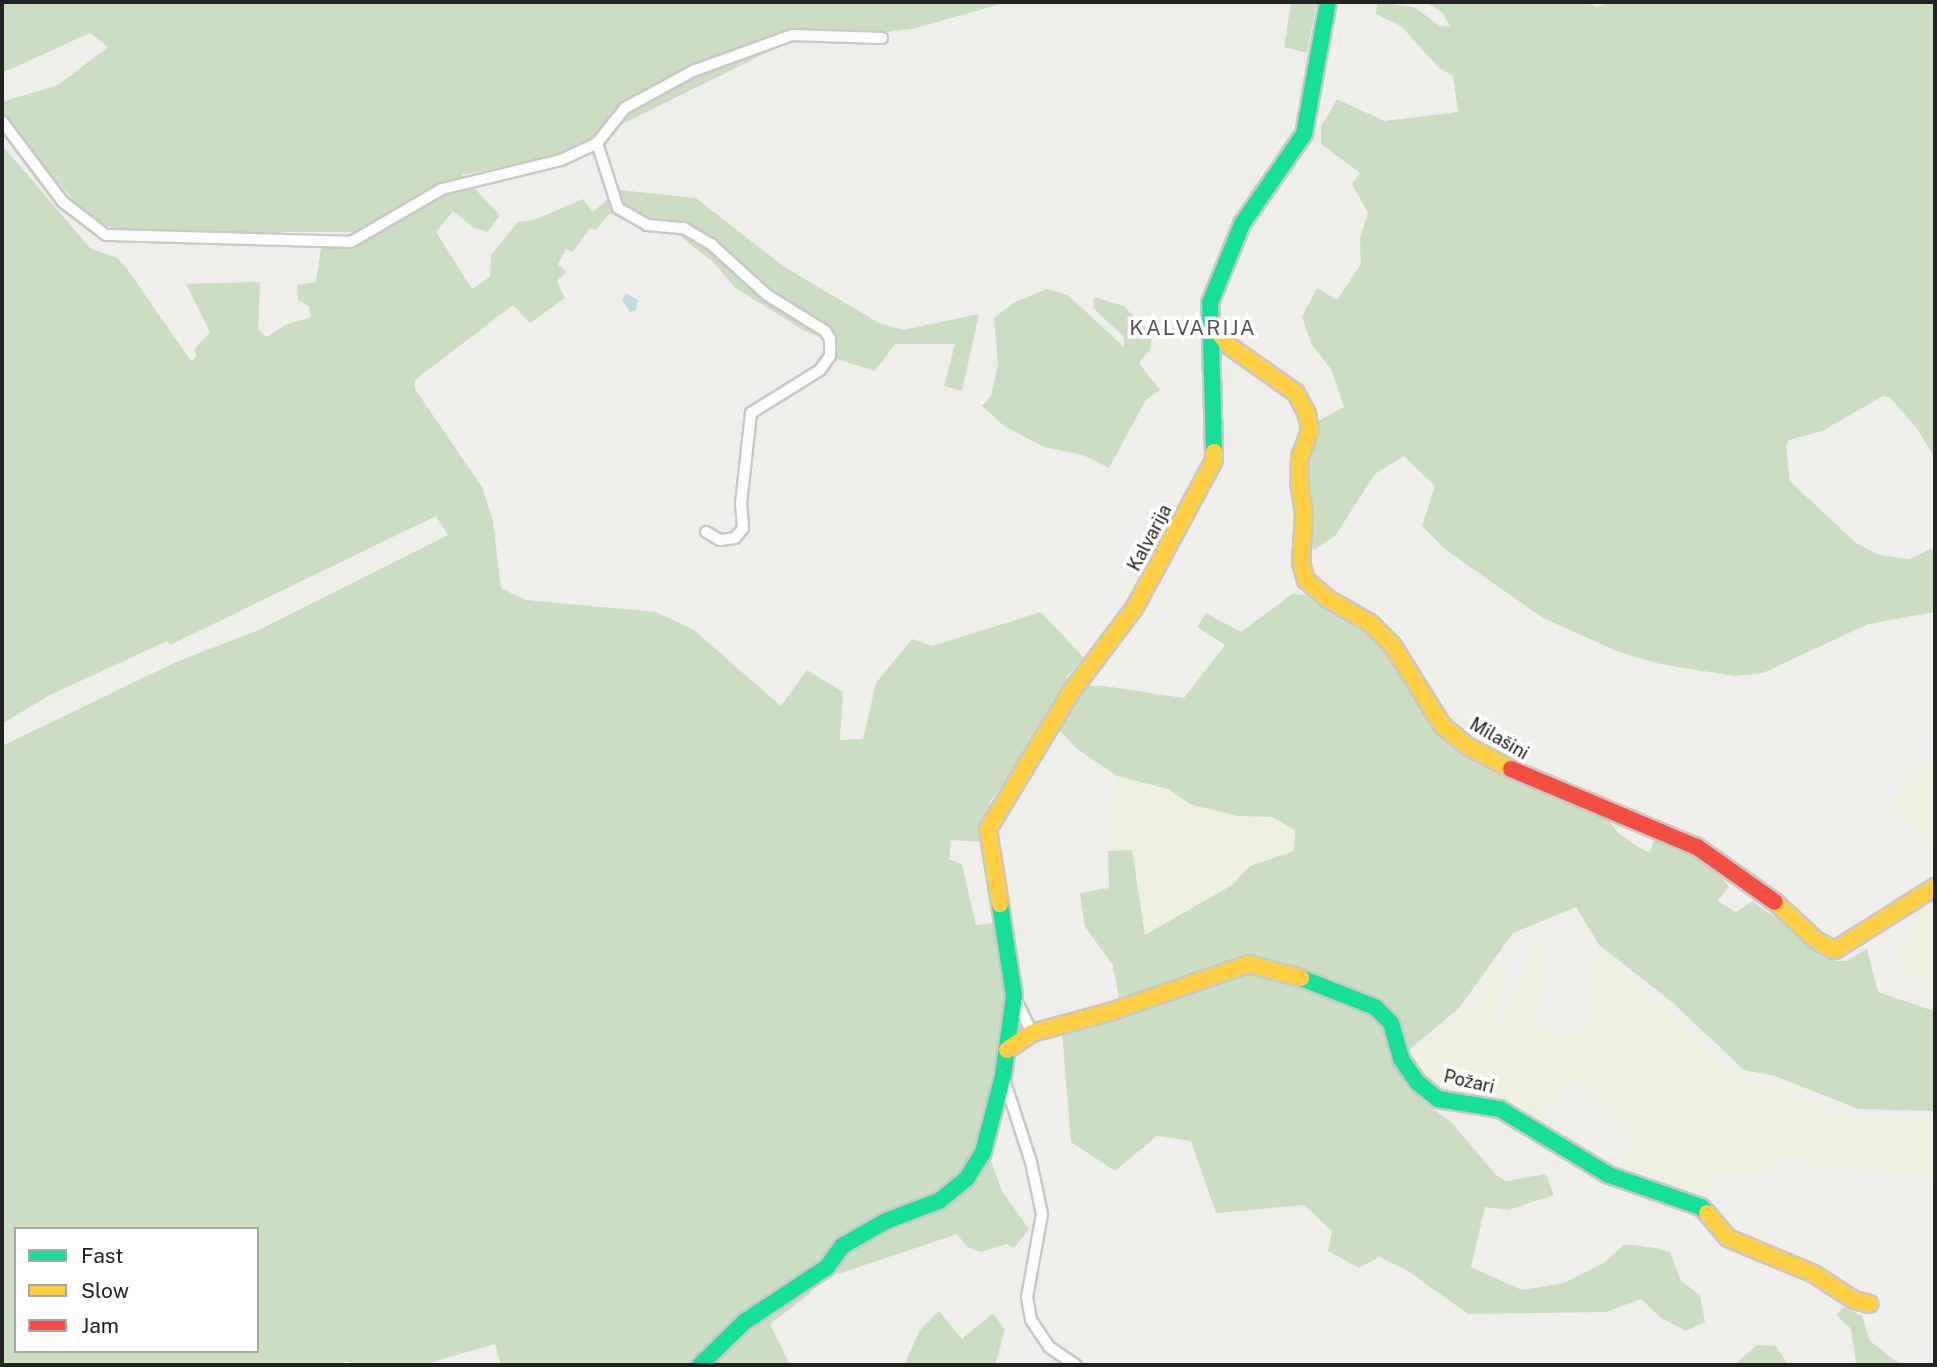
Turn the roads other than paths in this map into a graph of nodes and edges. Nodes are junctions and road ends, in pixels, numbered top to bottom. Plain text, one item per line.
1 (1328, 2) edge
2 (882, 38) dead end
3 (2, 121) edge
4 (597, 143) junction
5 (1213, 325) junction
6 (706, 532) dead end
7 (1935, 887) edge
8 (1014, 996) junction
9 (1032, 1033) junction
10 (1007, 1050) junction
11 (1003, 1076) junction
12 (1870, 1304) dead end
13 (700, 1365) edge
14 (1076, 1365) edge

1 - 5 street, Kalvarija
2 - 4 street
3 - 4 street
4 - 6 street
5 - 7 street, Milašini
5 - 8 street, Kalvarija
8 - 9 street
8 - 10 street, Kalvarija
9 - 10 street, Požari
9 - 12 street, Požari
10 - 11 street, Kalvarija
11 - 13 street, Kalvarija
11 - 14 street

